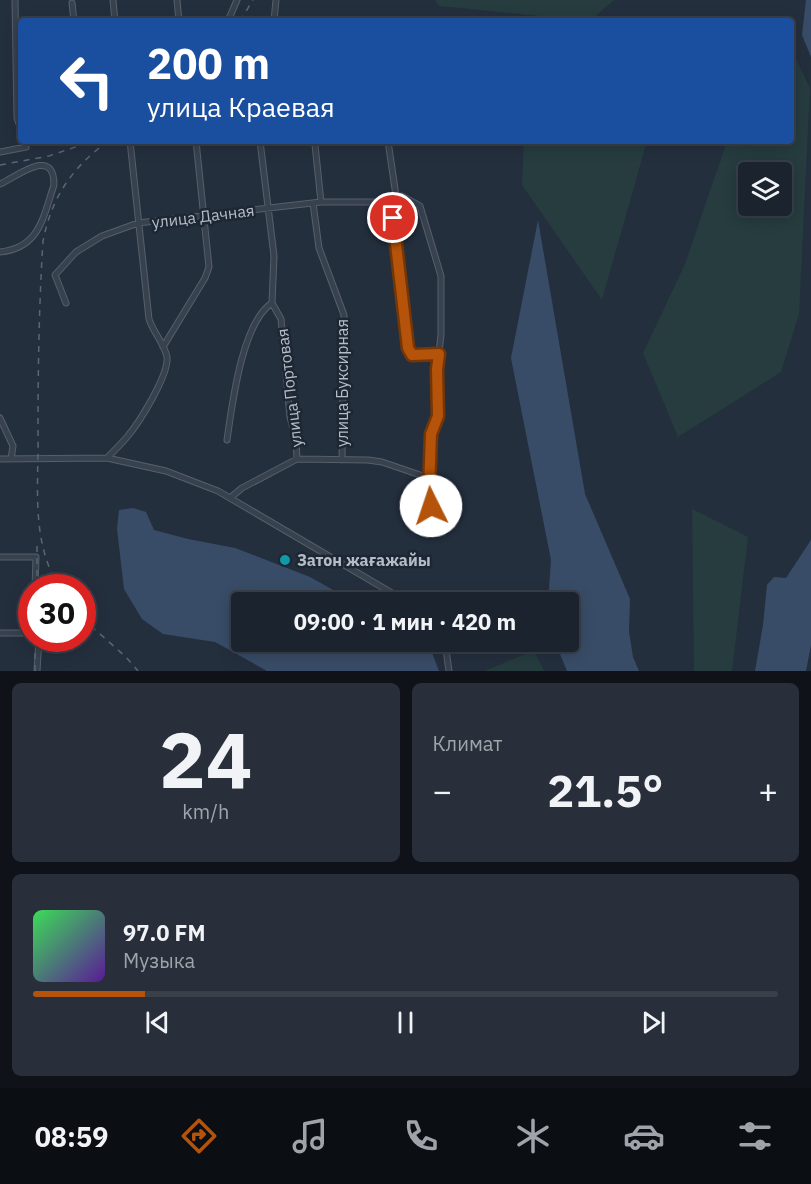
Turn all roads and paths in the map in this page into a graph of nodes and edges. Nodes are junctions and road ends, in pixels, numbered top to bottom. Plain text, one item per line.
1 (15, 0) edge
2 (113, 0) edge
3 (177, 0) edge
4 (237, 0) edge
5 (276, 0) edge
6 (72, 3) dead end
7 (74, 18) edge
8 (116, 18) edge
9 (179, 18) edge
10 (229, 18) edge
11 (274, 18) edge
12 (18, 121) edge
13 (25, 144) edge
14 (130, 144) edge
15 (196, 144) edge
16 (260, 144) edge
17 (314, 144) edge
18 (388, 144) edge
19 (0, 152) edge
20 (0, 184) edge
21 (396, 196) junction
22 (321, 202) junction
23 (313, 203) junction
24 (268, 209) junction
25 (204, 216) junction
26 (138, 224) junction
27 (0, 252) edge
28 (66, 303) dead end
29 (272, 303) junction
30 (163, 347) junction
31 (439, 354) junction
32 (0, 418) edge
33 (227, 440) dead end
34 (107, 458) junction
35 (0, 459) edge
36 (11, 459) junction
37 (297, 459) junction
38 (342, 460) junction
39 (429, 478) junction
40 (231, 498) junction
41 (442, 532) dead end
42 (0, 557) edge
43 (36, 574) edge
44 (390, 592) edge
45 (0, 633) edge
46 (18, 633) edge
47 (38, 652) edge
48 (446, 652) edge
49 (37, 671) edge
50 (449, 671) edge

1 - 12 street
2 - 8 street
3 - 9 street
4 - 10 street
5 - 11 street
6 - 7 street
13 - 19 street
14 - 26 street
15 - 25 street
16 - 24 street, улица Портовая
17 - 22 street
18 - 21 street
20 - 27 street
21 - 22 street, улица Дачная
21 - 31 street
21 - 31 street
22 - 23 street, улица Дачная
23 - 24 street, улица Дачная
23 - 38 street, улица Буксирная
24 - 25 street, улица Дачная
24 - 29 street, улица Портовая
25 - 26 street, улица Дачная
25 - 30 street
26 - 28 street, улица Дачная
26 - 30 street
29 - 33 street
29 - 37 street, улица Портовая
30 - 34 street
31 - 39 street
32 - 36 street
34 - 36 street
34 - 40 street
35 - 36 street
37 - 38 street, улица Буксирная
37 - 40 street, улица Буксирная
38 - 39 street, улица Буксирная
39 - 41 street
40 - 44 street
42 - 43 street
45 - 46 street
47 - 49 street
48 - 50 street

